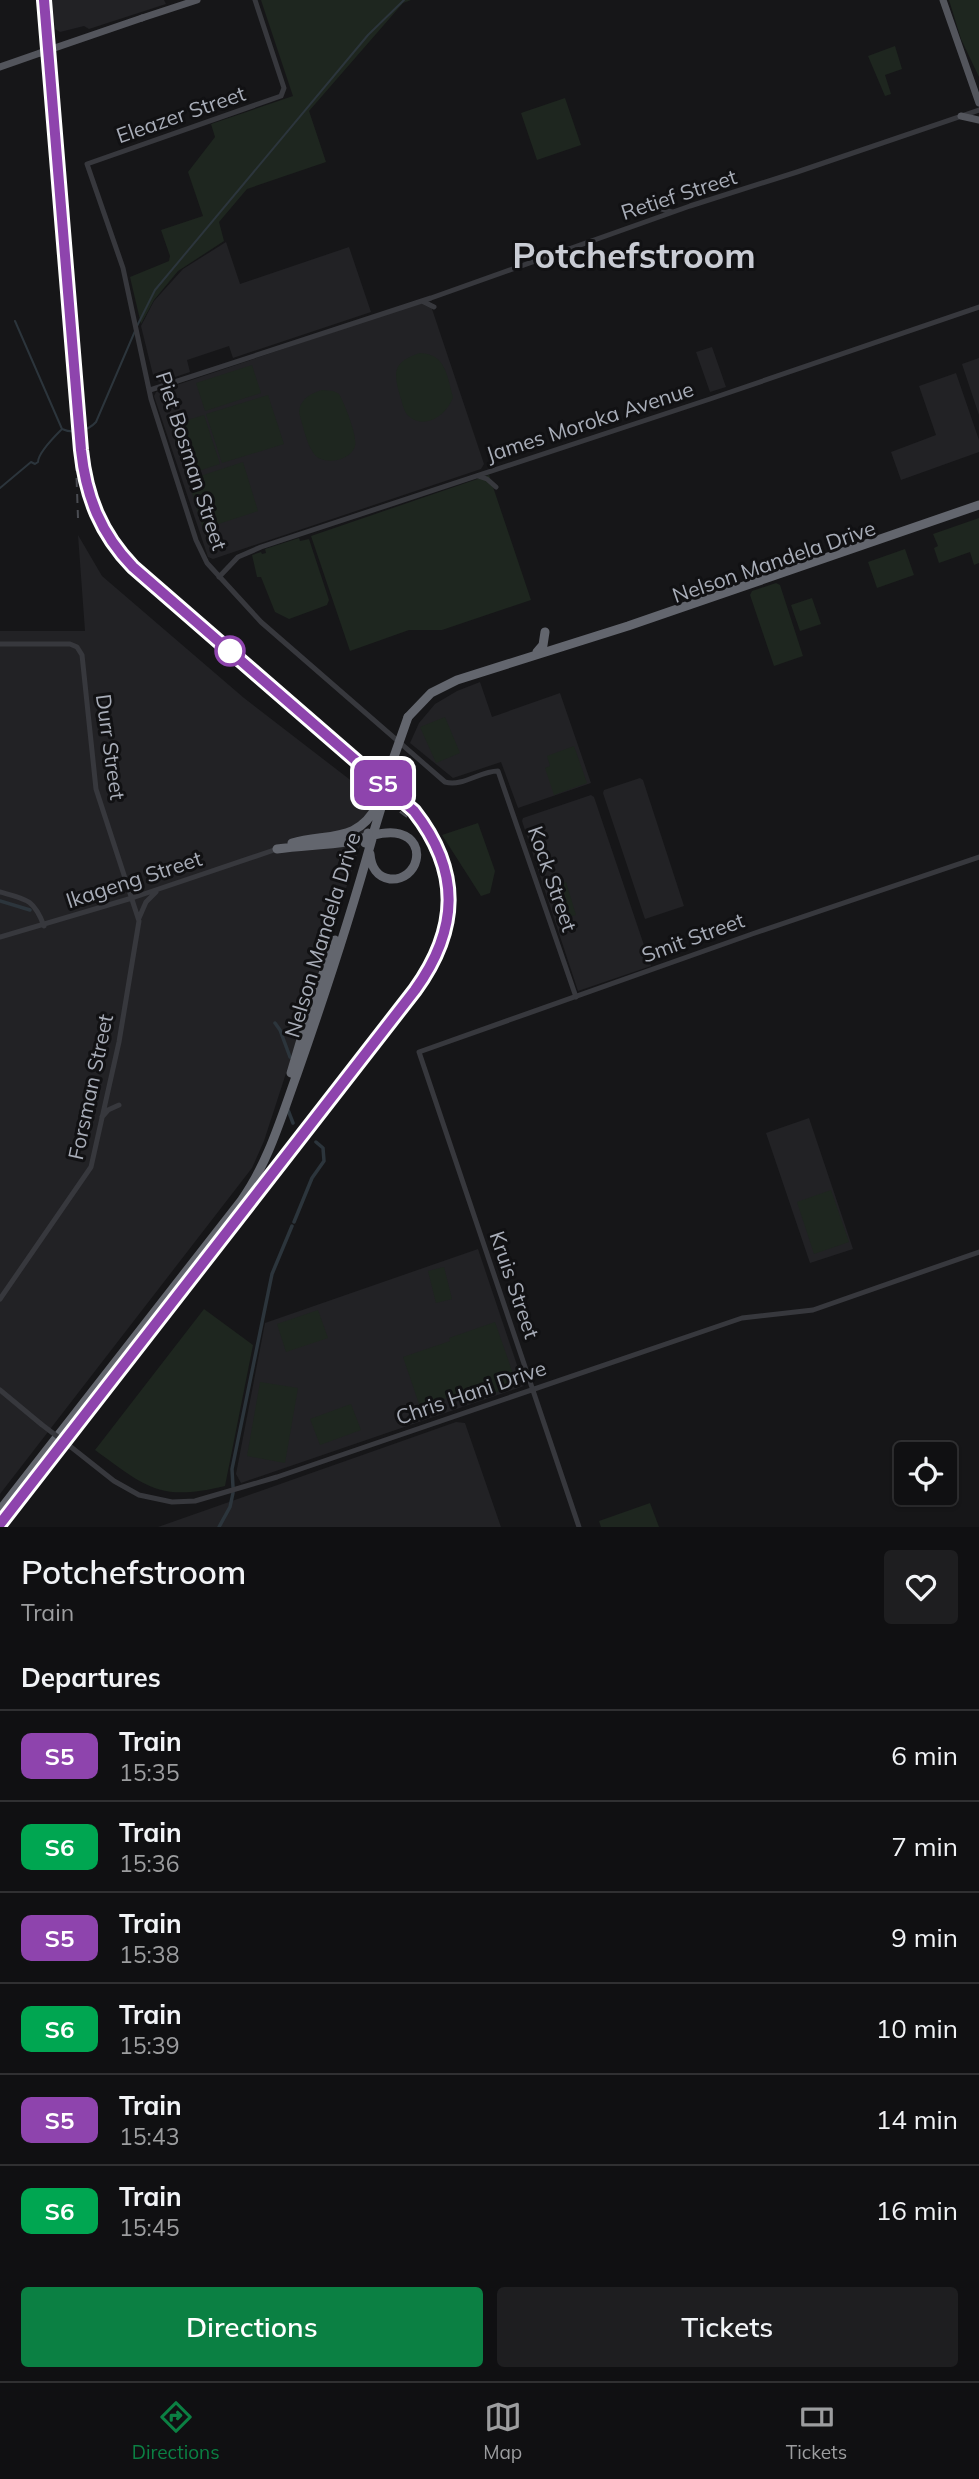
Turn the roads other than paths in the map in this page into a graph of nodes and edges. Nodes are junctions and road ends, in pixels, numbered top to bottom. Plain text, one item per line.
1 (197, 0) edge
2 (255, 0) edge
3 (943, 0) edge
4 (956, 38) junction
5 (0, 67) edge
6 (979, 88) edge
7 (979, 103) edge
8 (979, 110) edge
9 (961, 116) junction
10 (979, 120) edge
11 (87, 164) joint
12 (658, 208) dead end
13 (672, 212) junction
14 (422, 301) junction
15 (435, 307) dead end
16 (979, 307) edge
17 (150, 390) junction
18 (474, 476) junction
19 (496, 487) dead end
20 (979, 505) edge
21 (979, 511) edge
22 (219, 577) junction
23 (545, 632) dead end
24 (0, 644) edge
25 (536, 654) junction
26 (410, 719) junction
27 (498, 771) joint
28 (379, 807) junction
29 (370, 837) junction
30 (277, 849) junction
31 (979, 857) edge
32 (158, 890) junction
33 (0, 892) edge
34 (132, 898) junction
35 (139, 920) junction
36 (44, 926) junction
37 (0, 937) edge
38 (576, 997) junction
39 (312, 1003) junction
40 (298, 1013) dead end
41 (419, 1052) joint
42 (119, 1105) dead end
43 (101, 1119) junction
44 (979, 1252) edge
45 (0, 1299) edge
46 (532, 1389) junction
47 (0, 1390) edge
48 (0, 1503) edge
49 (0, 1510) edge
50 (579, 1527) edge

1 - 5 main road, bridge
2 - 11 street, Eleazer Street
3 - 4 main road
4 - 6 main road
4 - 7 main road
8 - 9 street, Retief Street
9 - 10 main road
9 - 13 street, Retief Street
11 - 17 street, Piet Bosman Street
12 - 13 street
13 - 14 street, Retief Street
14 - 15 street
14 - 17 street, Retief Street
16 - 18 street, James Moroka Avenue
17 - 22 street, Piet Bosman Street
18 - 19 street
18 - 22 street, James Moroka Avenue
20 - 25 highway, Nelson Mandela Drive
21 - 26 highway, Nelson Mandela Drive
22 - 27 street, Piet Bosman Street
23 - 25 highway
24 - 34 street, Durr Street
25 - 26 highway, Nelson Mandela Drive
26 - 28 highway, Nelson Mandela Drive, bridge
27 - 38 street, Kock Street
28 - 29 highway, Nelson Mandela Drive
28 - 30 highway
29 - 30 highway
29 - 39 highway, Nelson Mandela Drive
29 - 49 highway, Nelson Mandela Drive
30 - 32 street, Ikageng Street
31 - 38 street, Smit Street
32 - 34 street, Ikageng Street
32 - 35 street
33 - 36 street
34 - 35 street, Forsman Street
34 - 36 street, Ikageng Street
35 - 43 street, Forsman Street
36 - 37 street, Ikageng Street
38 - 41 street, Smit Street
39 - 40 highway
39 - 48 highway, Nelson Mandela Drive
41 - 46 street, Kruis Street
42 - 43 street
43 - 45 street, Forsman Street
44 - 46 street, Chris Hani Drive
46 - 47 street, Chris Hani Drive, bridge
46 - 50 street, Kruis Street

